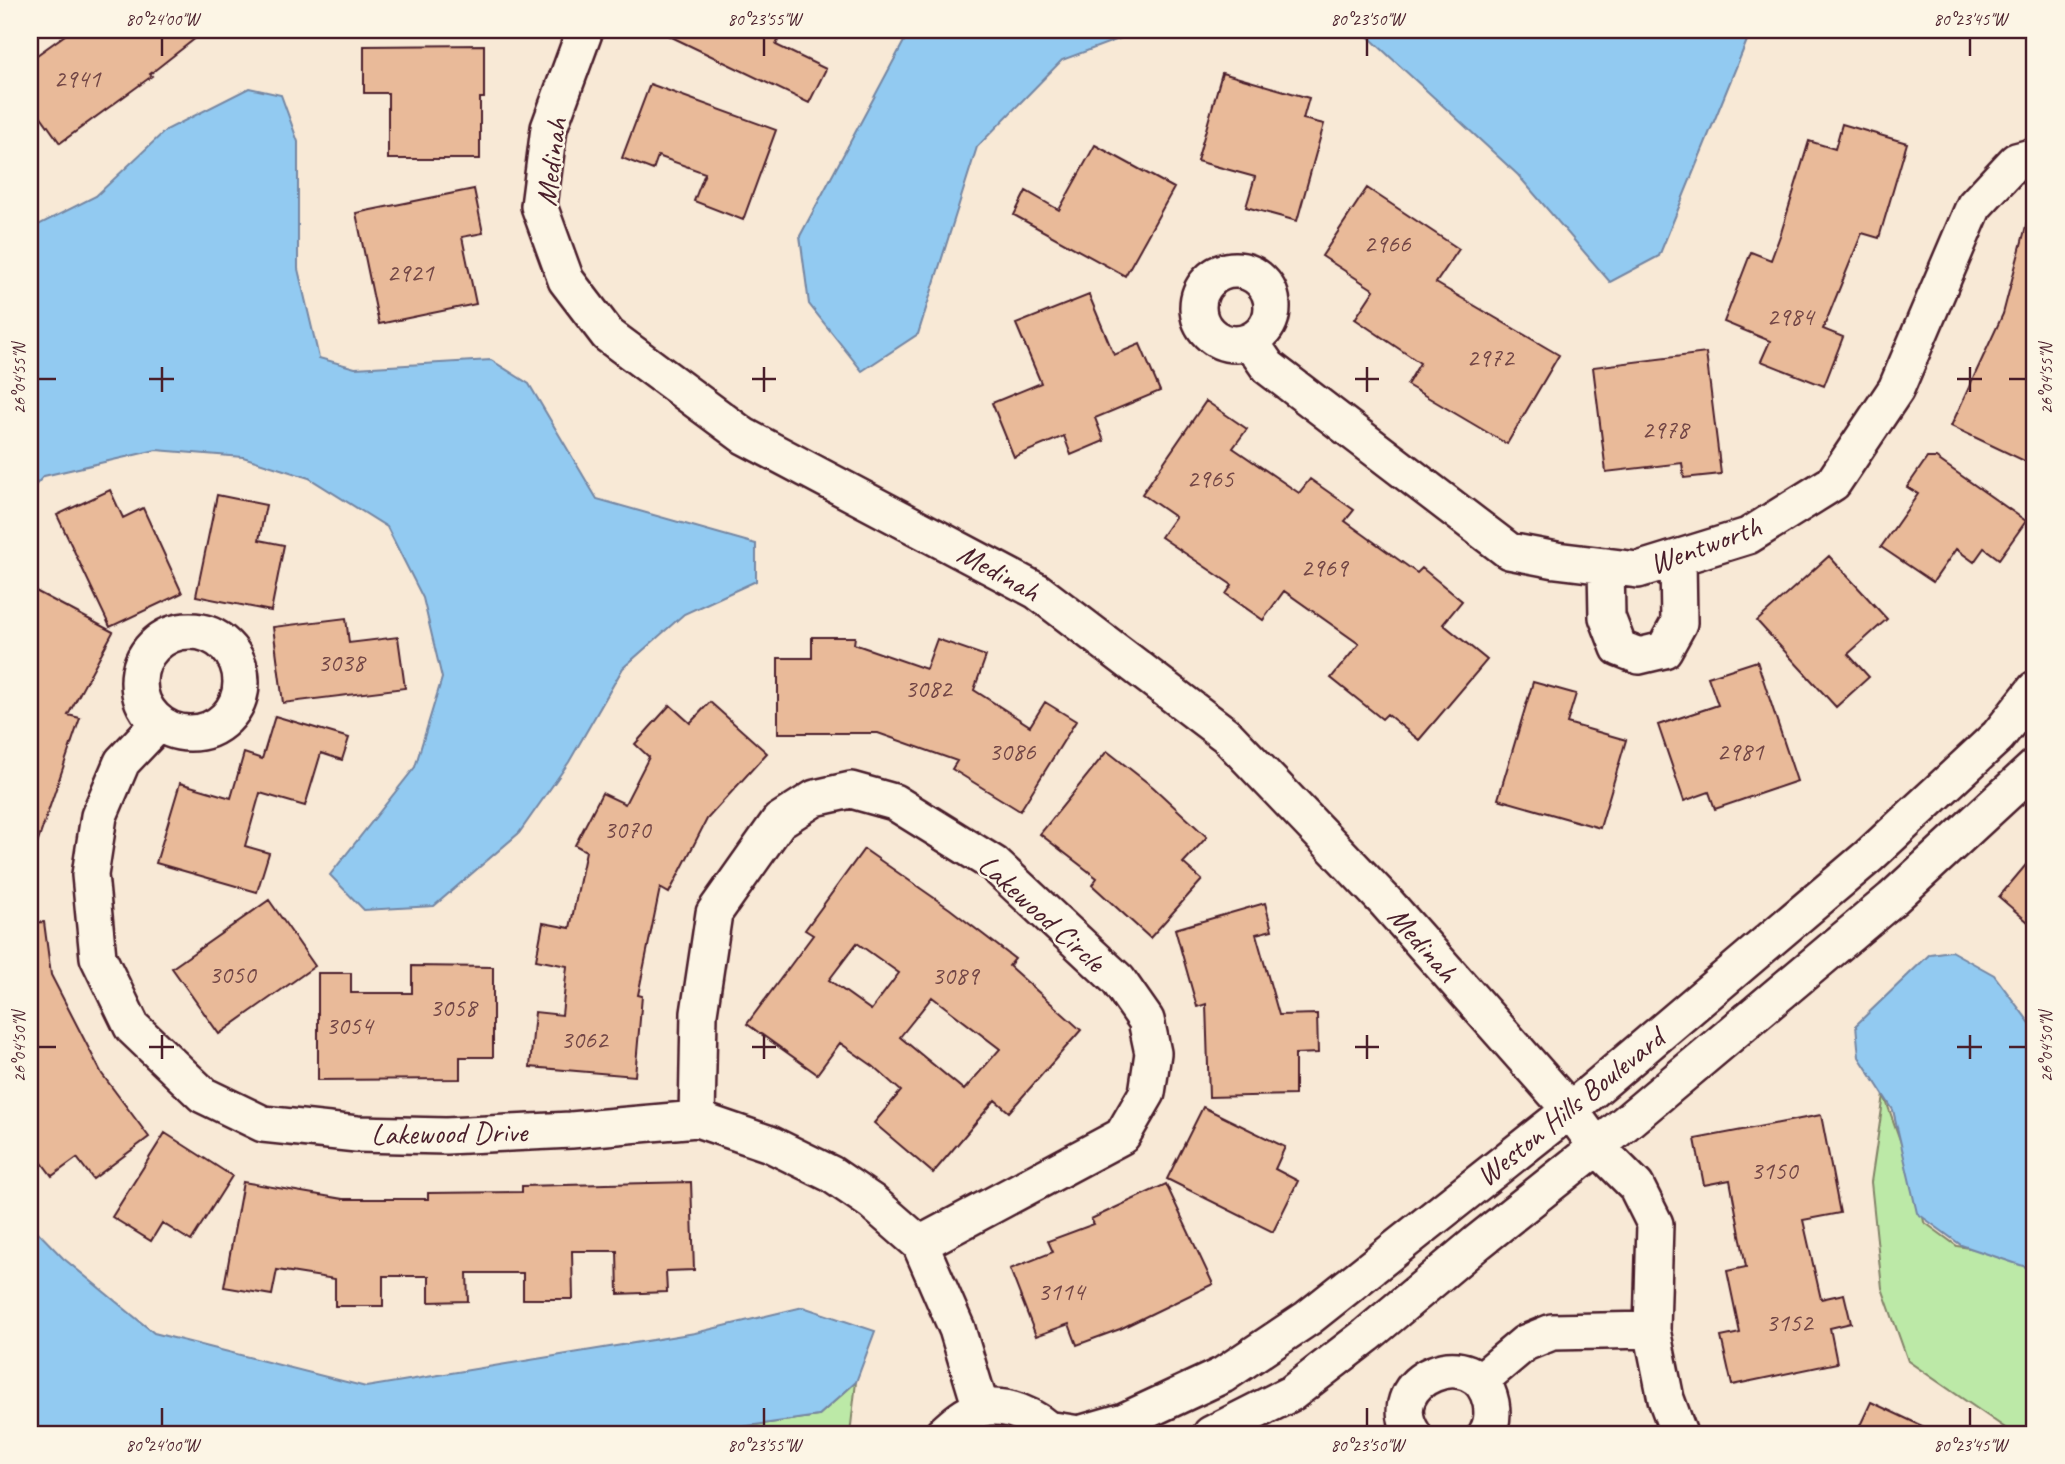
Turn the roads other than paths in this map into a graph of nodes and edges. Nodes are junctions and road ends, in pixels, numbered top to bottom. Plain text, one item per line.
1 (585, 30) edge
2 (2035, 156) edge
3 (1250, 341) dead end
4 (1678, 558) junction
5 (1606, 566) junction
6 (2035, 689) edge
7 (158, 724) dead end
8 (2035, 767) edge
9 (1570, 1111) junction
10 (696, 1119) junction
11 (1597, 1147) junction
12 (920, 1244) junction
13 (1653, 1330) junction
14 (1480, 1381) junction
15 (981, 1408) junction
16 (1049, 1431) edge
17 (943, 1434) edge
18 (1211, 1434) edge
19 (1413, 1434) edge
20 (1486, 1434) edge
21 (1679, 1434) edge

1 - 9 street, Medinah
2 - 4 street, Wentworth
3 - 5 street, Wentworth
4 - 5 street, Wentworth
4 - 5 street
6 - 9 street, Weston Hills Boulevard
7 - 10 street, Lakewood Drive
8 - 11 street, Weston Hills Boulevard
9 - 11 street, Medinah
9 - 16 street, Weston Hills Boulevard
10 - 12 street, Lakewood Drive
10 - 12 street, Lakewood Circle
11 - 13 street, Medinah
11 - 18 street, Weston Hills Boulevard
12 - 15 street, Lakewood Drive
13 - 14 street
13 - 21 street, Medinah
14 - 19 street
14 - 20 street
15 - 16 street
15 - 17 street

